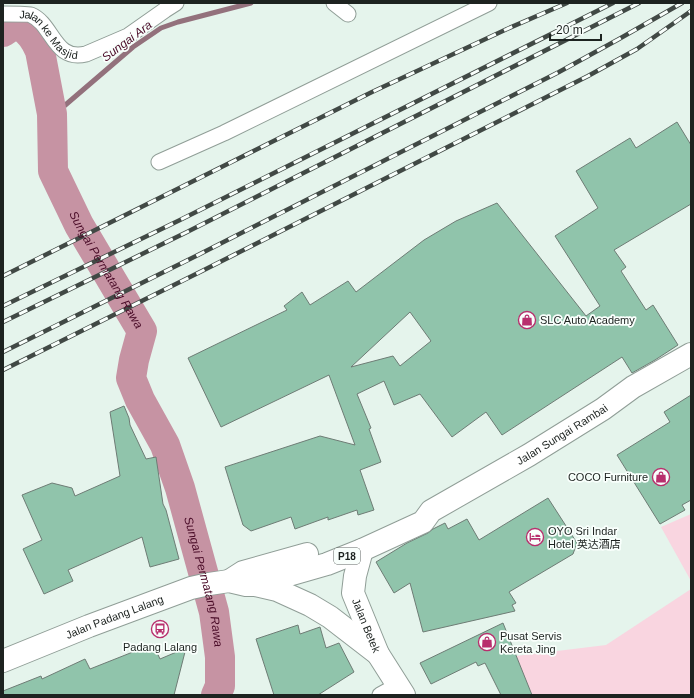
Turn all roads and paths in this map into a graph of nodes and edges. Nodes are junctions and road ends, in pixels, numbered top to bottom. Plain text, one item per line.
1 (176, 3) edge
2 (334, 3) edge
3 (489, 3) edge
4 (3, 14) edge
5 (348, 14) dead end
6 (159, 162) dead end
7 (691, 354) edge
8 (431, 511) junction
9 (362, 550) junction
10 (226, 581) junction
11 (254, 585) junction
12 (378, 654) junction
13 (3, 661) edge
14 (394, 692) edge

1 - 4 street, Jalan ke Masjid
2 - 5 street
3 - 6 street
7 - 8 main road, Jalan Sungai Rambai / P18
8 - 9 main road, Jalan Sungai Rambai / P18
8 - 10 main road, Jalan Padang Lalang / P18
9 - 11 main road, Jalan Sungai Rambai / P18
9 - 12 main road, Jalan Betek
10 - 11 main road, Jalan Padang Lalang / P18
10 - 13 main road, Jalan Padang Lalang / P18
11 - 12 main road, Jalan Padang Lalang
12 - 14 main road, Jalan Betek

